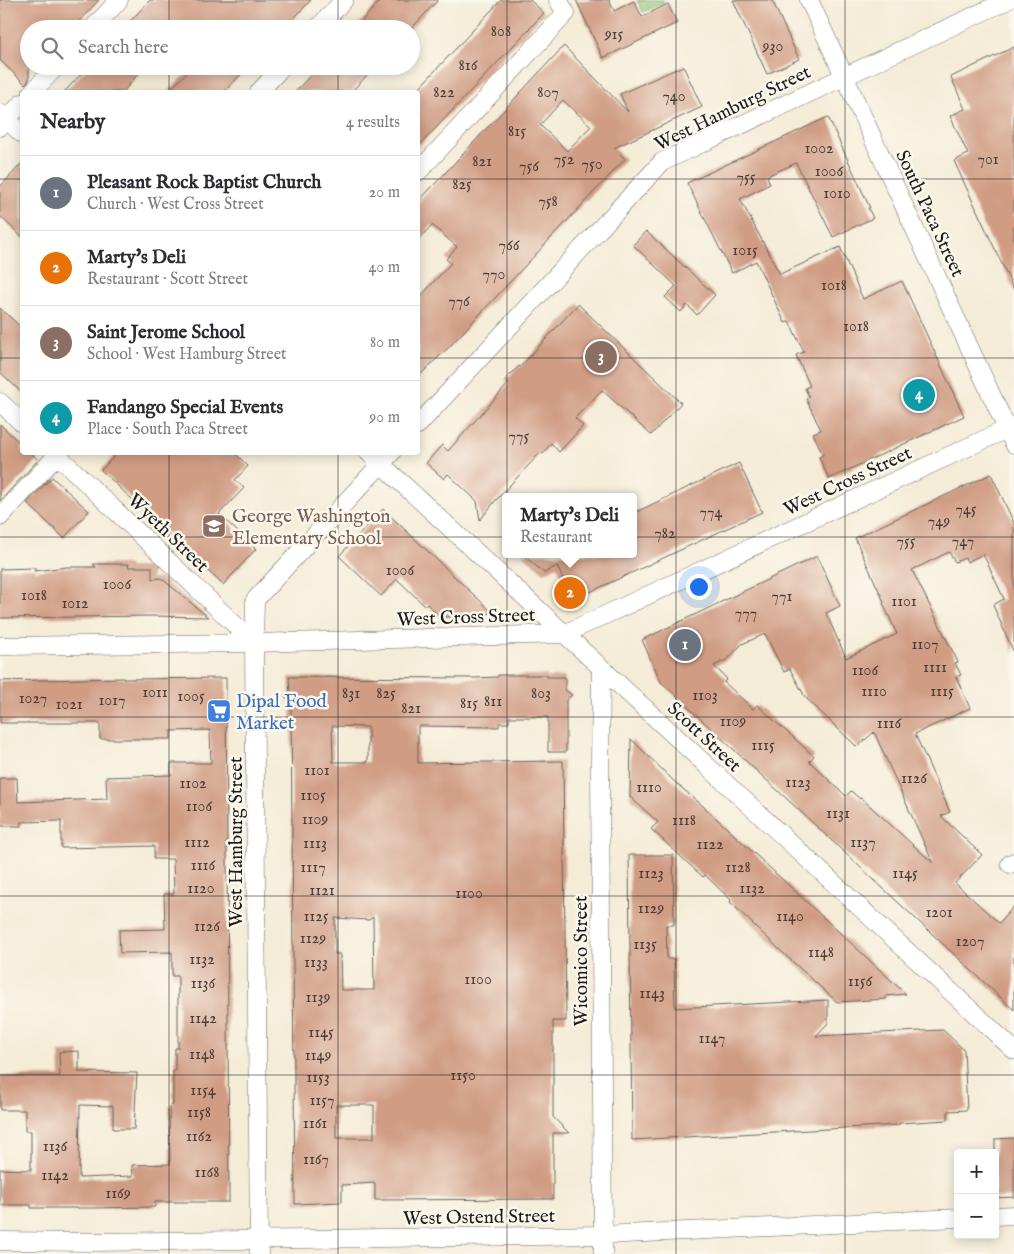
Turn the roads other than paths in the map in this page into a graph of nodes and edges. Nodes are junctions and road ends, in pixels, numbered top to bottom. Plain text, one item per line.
1 (119, 0) edge
2 (344, 0) edge
3 (809, 0) edge
4 (1008, 0) edge
5 (562, 6) edge
6 (100, 20) edge
7 (325, 20) edge
8 (48, 75) edge
9 (275, 75) edge
10 (844, 76) junction
11 (34, 90) edge
12 (261, 90) edge
13 (20, 105) edge
14 (2, 120) edge
15 (20, 133) edge
16 (420, 170) edge
17 (0, 402) edge
18 (20, 421) edge
19 (420, 423) edge
20 (1011, 436) edge
21 (55, 455) edge
22 (59, 455) edge
23 (386, 459) edge
24 (0, 517) edge
25 (564, 634) junction
26 (254, 643) junction
27 (0, 646) edge
28 (601, 668) junction
29 (1014, 1050) edge
30 (1014, 1215) edge
31 (999, 1216) edge
32 (954, 1218) edge
33 (603, 1235) junction
34 (0, 1240) edge
35 (259, 1247) edge
36 (603, 1254) edge

1 - 6 street
2 - 7 street
3 - 10 street, South Paca Street
4 - 10 street, West Hamburg Street
5 - 16 street
8 - 11 street
9 - 12 street
10 - 19 street, West Hamburg Street
10 - 20 street, South Paca Street
13 - 14 street
14 - 15 street
17 - 18 street
20 - 25 street, West Cross Street
21 - 24 street
22 - 26 street, Wyeth Street
23 - 25 street, Scott Street
23 - 26 street, West Hamburg Street
25 - 26 street, West Cross Street
25 - 28 street, Scott Street
26 - 27 street, West Cross Street
26 - 35 street, West Hamburg Street
28 - 29 street, Scott Street
28 - 33 street, Wicomico Street
30 - 31 street
32 - 33 street, West Ostend Street
33 - 35 street, West Ostend Street
33 - 36 street, Wicomico Street
34 - 35 street, West Ostend Street

